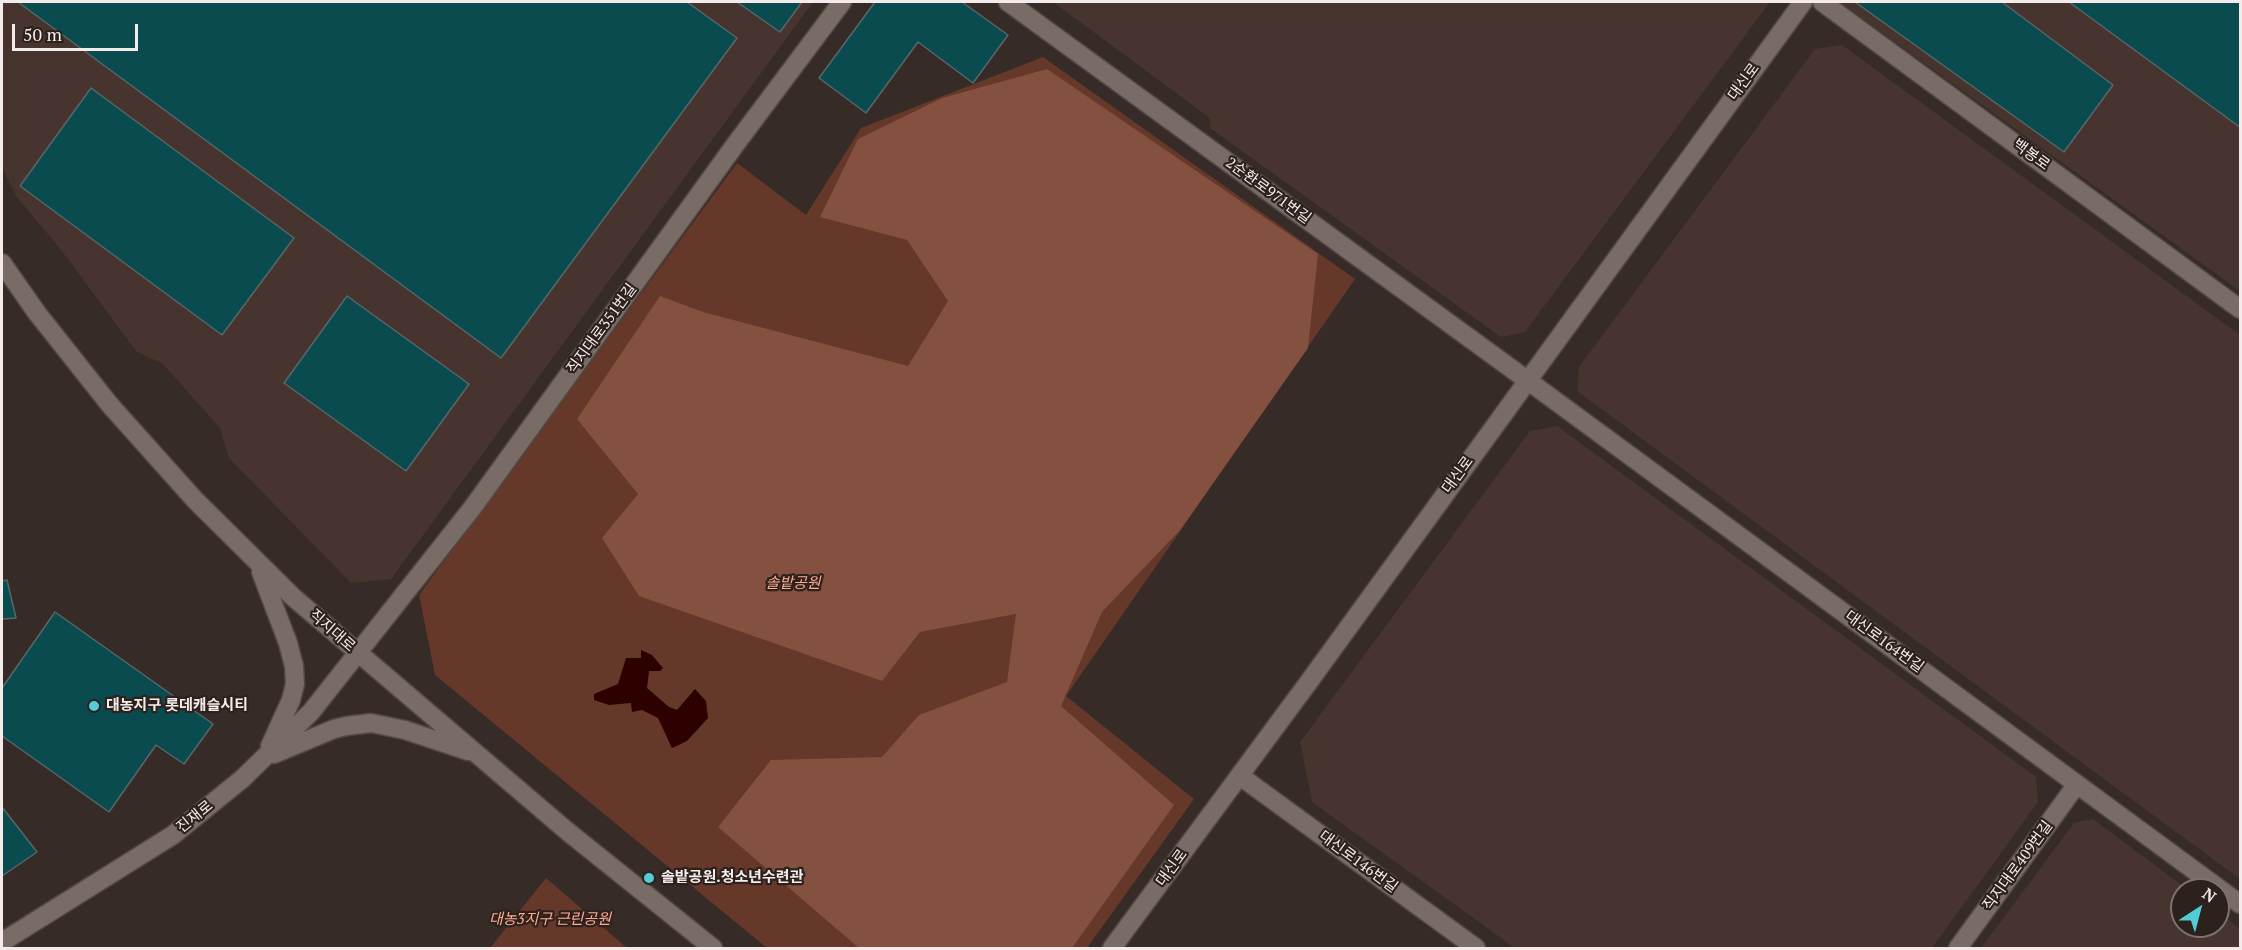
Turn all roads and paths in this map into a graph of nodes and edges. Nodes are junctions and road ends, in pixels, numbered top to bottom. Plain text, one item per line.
1 (842, 2) edge
2 (1008, 2) edge
3 (1803, 2) edge
4 (1821, 2) edge
5 (2, 262) edge
6 (2241, 309) edge
7 (1527, 380) junction
8 (252, 557) junction
9 (359, 654) junction
10 (476, 753) junction
11 (264, 758) junction
12 (1240, 776) junction
13 (2077, 784) junction
14 (2241, 904) edge
15 (2, 942) edge
16 (713, 948) edge
17 (1112, 948) edge
18 (1476, 948) edge
19 (1958, 948) edge

1 - 9 street, 직지대로351번길
2 - 7 street, 2순환로971번길
3 - 7 street, 대신로
4 - 6 street, 백봉로
5 - 8 street, 직지대로
7 - 12 street, 대신로
7 - 13 street, 대신로164번길
8 - 9 street, 직지대로
8 - 11 street
9 - 10 street, 직지대로
9 - 11 street, 진재로
10 - 11 street
10 - 16 street, 직지대로
11 - 15 street, 진재로
12 - 17 street, 대신로
12 - 18 street, 대신로146번길
13 - 14 street, 대신로164번길
13 - 19 street, 직지대로409번길

